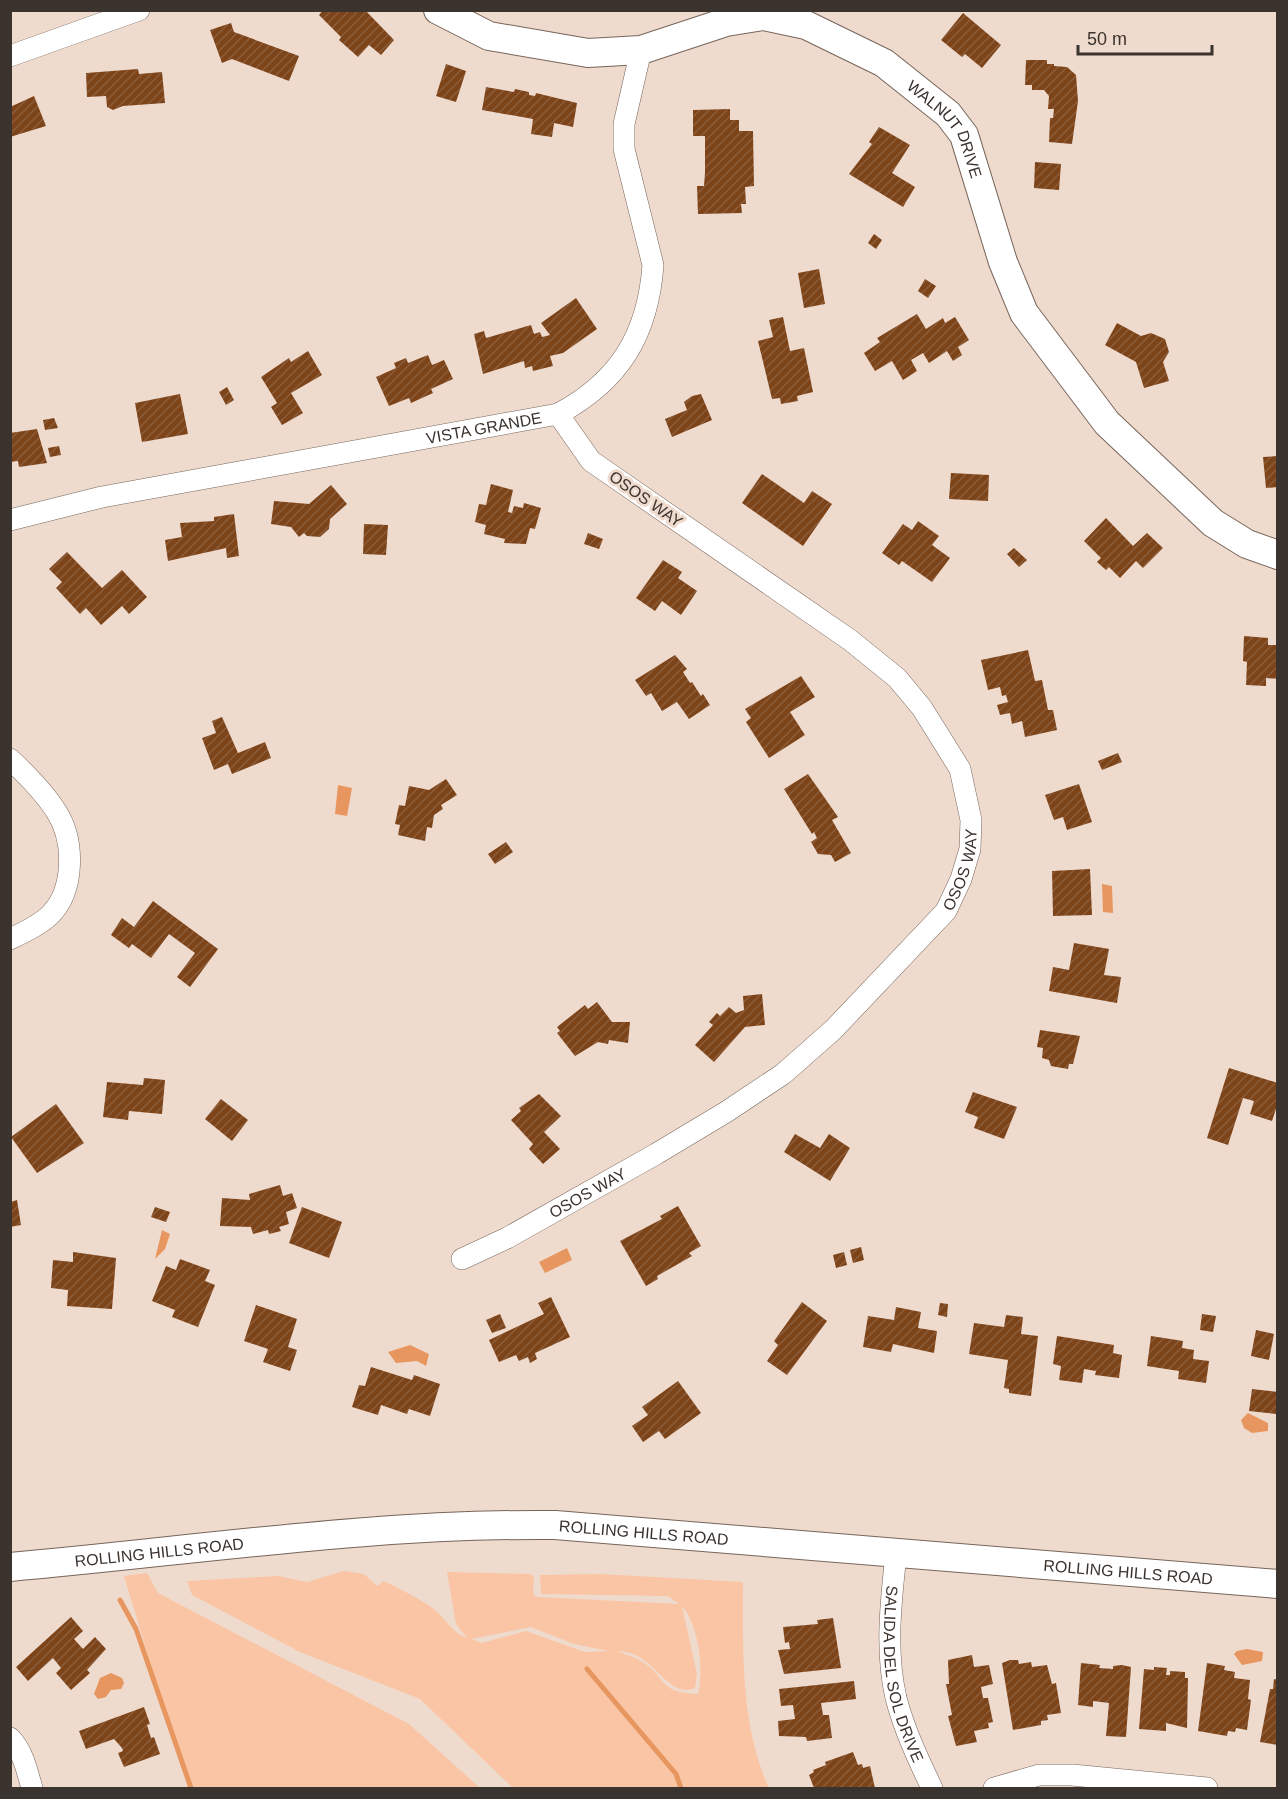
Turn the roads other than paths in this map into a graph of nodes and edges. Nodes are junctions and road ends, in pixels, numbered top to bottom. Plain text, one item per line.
1 (139, 10) edge
2 (438, 10) edge
3 (766, 13) edge
4 (641, 50) junction
5 (10, 56) edge
6 (558, 414) junction
7 (10, 520) edge
8 (1278, 555) edge
9 (10, 759) edge
10 (10, 939) edge
11 (462, 1259) dead end
12 (896, 1554) junction
13 (10, 1567) edge
14 (1278, 1584) edge
15 (10, 1738) edge
16 (32, 1788) edge
17 (932, 1788) edge
18 (994, 1788) edge
19 (1207, 1788) edge

1 - 5 street
2 - 4 street, WALNUT DRIVE
3 - 4 street, WALNUT DRIVE
3 - 8 street, WALNUT DRIVE
4 - 6 street, VISTA GRANDE
6 - 7 street, VISTA GRANDE
6 - 11 street, OSOS WAY
9 - 10 street
12 - 13 street, ROLLING HILLS ROAD
12 - 14 street, ROLLING HILLS ROAD
12 - 17 street, SALIDA DEL SOL DRIVE
15 - 16 street
18 - 19 street

